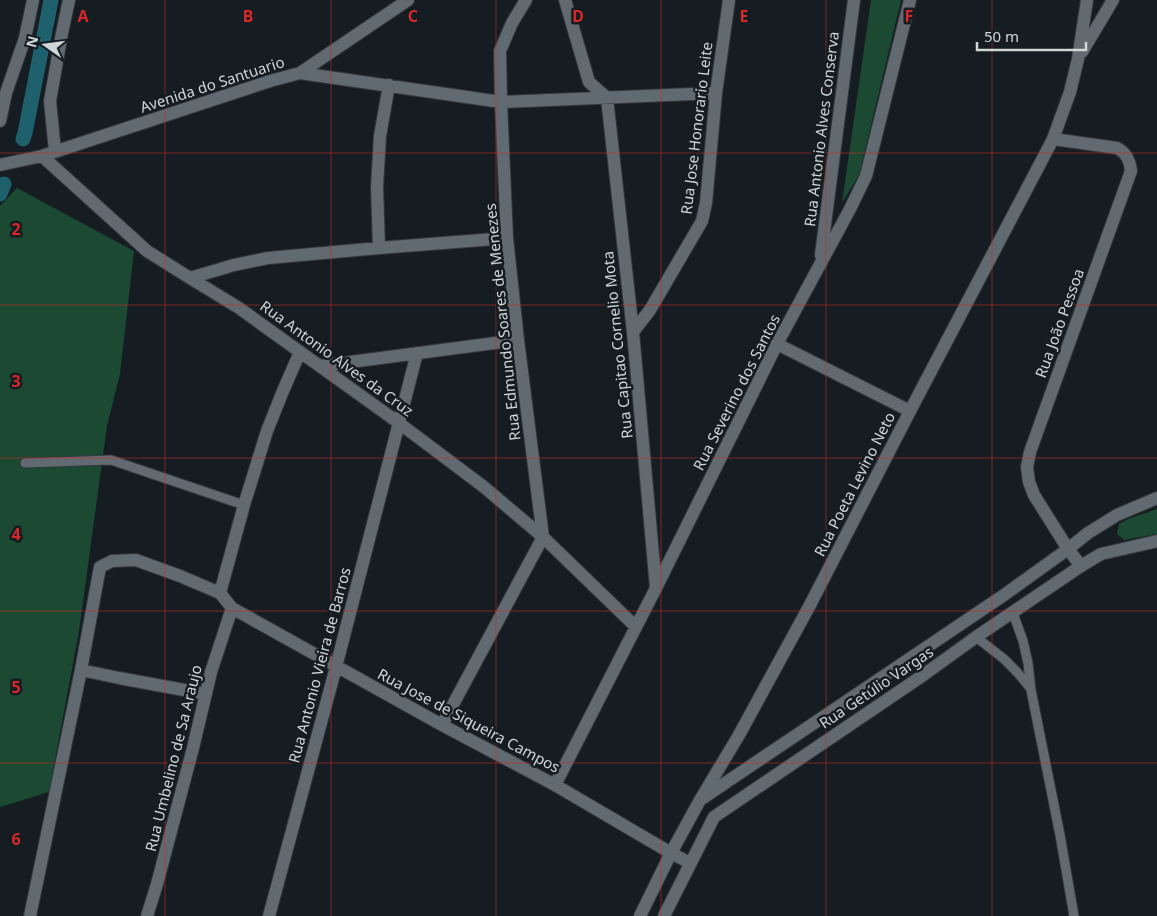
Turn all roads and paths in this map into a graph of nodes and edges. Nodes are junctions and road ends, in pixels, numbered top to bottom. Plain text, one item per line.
1 (33, 0) edge
2 (69, 0) edge
3 (408, 0) edge
4 (526, 0) edge
5 (564, 0) edge
6 (729, 0) edge
7 (854, 0) edge
8 (910, 0) edge
9 (1087, 0) edge
10 (1113, 0) edge
11 (1078, 59) junction
12 (300, 74) junction
13 (389, 85) junction
14 (3, 90) edge
15 (716, 93) junction
16 (607, 98) junction
17 (501, 102) junction
18 (0, 121) edge
19 (1053, 139) junction
20 (55, 152) junction
21 (42, 156) junction
22 (0, 165) edge
23 (506, 238) junction
24 (379, 248) junction
25 (820, 263) junction
26 (190, 278) junction
27 (633, 332) junction
28 (518, 340) junction
29 (777, 344) junction
30 (300, 352) junction
31 (417, 353) junction
32 (320, 366) junction
33 (910, 411) junction
34 (399, 423) junction
35 (25, 462) dead end
36 (1157, 498) edge
37 (244, 505) junction
38 (543, 537) junction
39 (1157, 541) edge
40 (1068, 549) junction
41 (1081, 566) junction
42 (656, 588) junction
43 (220, 593) junction
44 (1004, 595) junction
45 (232, 608) junction
46 (1013, 613) junction
47 (966, 620) junction
48 (636, 627) junction
49 (976, 637) junction
50 (336, 667) junction
51 (81, 670) junction
52 (1031, 690) junction
53 (206, 694) junction
54 (442, 725) junction
55 (555, 785) junction
56 (700, 800) junction
57 (671, 853) junction
58 (690, 863) junction
59 (30, 916) edge
60 (147, 916) edge
61 (269, 916) edge
62 (640, 916) edge
63 (664, 916) edge
64 (1074, 916) edge

1 - 14 street
2 - 20 street
3 - 12 street
4 - 17 street, Rua Edmundo Soares de Menezes
5 - 16 street
6 - 15 street, Rua Jose Honorario Leite
7 - 25 street, Rua Antonio Alves Conserva
8 - 25 street, Rua Severino dos Santos
9 - 11 street, Rua Poeta Levino Neto
10 - 11 street, Rua Poeta Levino Neto
11 - 19 street, Rua Poeta Levino Neto
12 - 13 street, Avenida do Santuario
12 - 20 street, Avenida do Santuario
13 - 17 street, Avenida do Santuario
13 - 24 street
14 - 18 street
15 - 16 street, Avenida do Santuario
15 - 27 street, Rua Jose Honorario Leite
16 - 17 street, Avenida do Santuario
16 - 27 street, Rua Capitao Cornelio Mota
17 - 23 street, Rua Edmundo Soares de Menezes
19 - 33 street, Rua Poeta Levino Neto
19 - 40 street, Rua João Pessoa
20 - 21 street, Avenida do Santuario
21 - 22 street
21 - 26 street, Rua Antonio Alves da Cruz
23 - 24 street
23 - 28 street, Rua Edmundo Soares de Menezes
24 - 26 street
25 - 29 street, Rua Severino dos Santos
26 - 30 street, Rua Antonio Alves da Cruz
27 - 42 street, Rua Capitao Cornelio Mota
28 - 31 street
28 - 38 street, Rua Edmundo Soares de Menezes
29 - 33 street
29 - 42 street, Rua Severino dos Santos
30 - 32 street, Rua Antonio Alves da Cruz
30 - 37 street
31 - 32 street
31 - 34 street, Rua Antonio Vieira de Barros
32 - 34 street, Rua Antonio Alves da Cruz
33 - 56 street, Rua Poeta Levino Neto
34 - 38 street, Rua Antonio Alves da Cruz
34 - 50 street, Rua Antonio Vieira de Barros
35 - 37 lane
36 - 40 street, Rua Getúlio Vargas
37 - 43 street
38 - 48 street, Rua Antonio Alves da Cruz
38 - 54 street
39 - 41 street, Rua Getúlio Vargas
40 - 41 street, Rua João Pessoa
40 - 44 street, Rua Getúlio Vargas
41 - 46 street, Rua Getúlio Vargas
42 - 48 street, Rua Severino dos Santos
43 - 45 street
43 - 51 street
44 - 46 street
44 - 47 street, Rua Getúlio Vargas
45 - 50 street, Rua Jose de Siqueira Campos
45 - 53 street, Rua Umbelino de Sa Araujo
46 - 49 street, Rua Getúlio Vargas
46 - 52 lane
47 - 49 street
47 - 56 street, Rua Getúlio Vargas
48 - 55 street, Rua Severino dos Santos
49 - 52 lane
49 - 58 street, Rua Getúlio Vargas
50 - 54 street, Rua Jose de Siqueira Campos
50 - 61 street, Rua Antonio Vieira de Barros
51 - 53 street
51 - 59 street
52 - 64 lane
53 - 60 street, Rua Umbelino de Sa Araujo
54 - 55 street, Rua Jose de Siqueira Campos
55 - 57 street, Rua Jose de Siqueira Campos
56 - 57 street, Rua Poeta Levino Neto
57 - 58 street, Rua Jose de Siqueira Campos
57 - 62 street, Rua Poeta Levino Neto
58 - 63 street, Rua Getúlio Vargas

